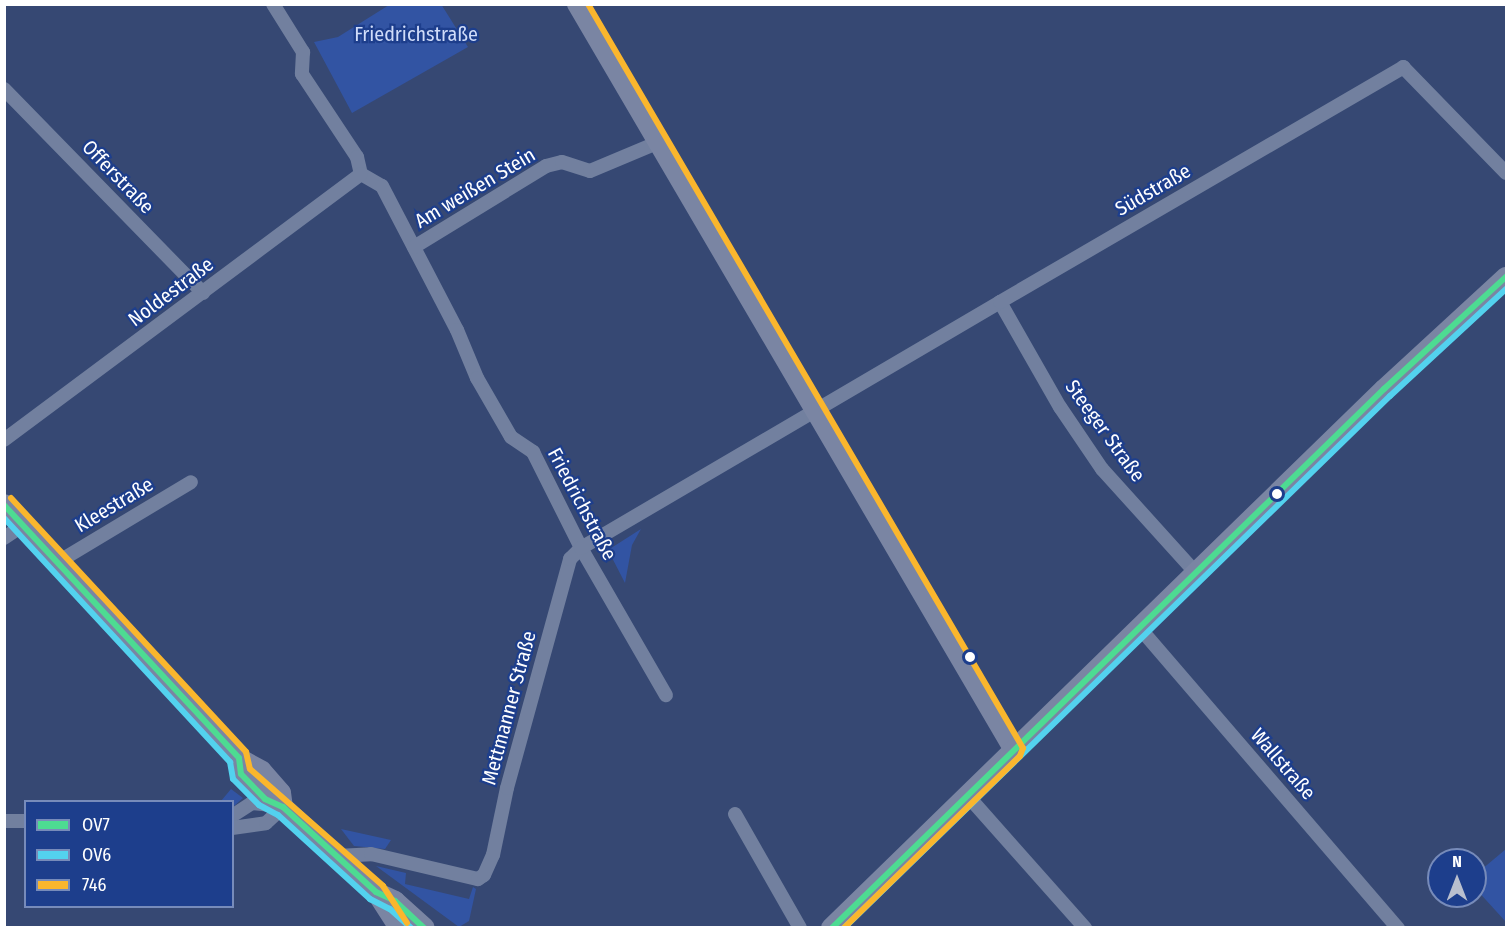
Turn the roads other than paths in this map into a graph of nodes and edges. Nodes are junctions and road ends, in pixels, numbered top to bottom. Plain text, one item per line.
1 (273, 4) edge
2 (577, 4) edge
3 (4, 90) edge
4 (657, 144) junction
5 (1506, 173) edge
6 (361, 174) junction
7 (411, 242) junction
8 (1506, 277) edge
9 (203, 293) junction
10 (1000, 302) junction
11 (814, 411) junction
12 (4, 440) edge
13 (191, 482) dead end
14 (4, 504) edge
15 (23, 525) junction
16 (4, 538) edge
17 (581, 548) junction
18 (57, 562) junction
19 (1195, 572) junction
20 (1138, 626) junction
21 (666, 695) dead end
22 (1014, 750) junction
23 (239, 758) junction
24 (253, 794) junction
25 (968, 795) junction
26 (283, 807) junction
27 (234, 814) edge
28 (735, 814) dead end
29 (4, 821) edge
30 (24, 821) edge
31 (234, 828) edge
32 (337, 856) junction
33 (376, 892) junction
34 (399, 927) edge
35 (426, 927) edge
36 (800, 927) edge
37 (831, 927) edge
38 (1085, 927) edge
39 (1398, 927) edge

1 - 6 street
2 - 4 main road
3 - 9 street, Offerstraße
4 - 7 street, Am weißen Stein
4 - 11 main road
5 - 10 street, Südstraße
6 - 7 street, Friedrichstraße
6 - 9 street, Noldestraße
7 - 17 street, Friedrichstraße
8 - 19 main road
9 - 12 street, Noldestraße
10 - 11 street, Südstraße
10 - 19 street, Steeger Straße
11 - 17 street, Südstraße
11 - 22 main road
13 - 18 street, Kleestraße
14 - 15 main road
15 - 16 street
15 - 18 main road
17 - 21 street, Friedrichstraße
17 - 32 street, Mettmanner Straße
18 - 23 main road
19 - 20 main road
20 - 22 main road
20 - 39 street, Wallstraße
22 - 25 main road
23 - 24 main road
23 - 26 main road
24 - 26 main road
24 - 27 street
25 - 37 main road
25 - 38 street
26 - 31 street
26 - 32 main road
28 - 36 street
29 - 30 street
32 - 33 main road
33 - 34 main road
33 - 35 main road

